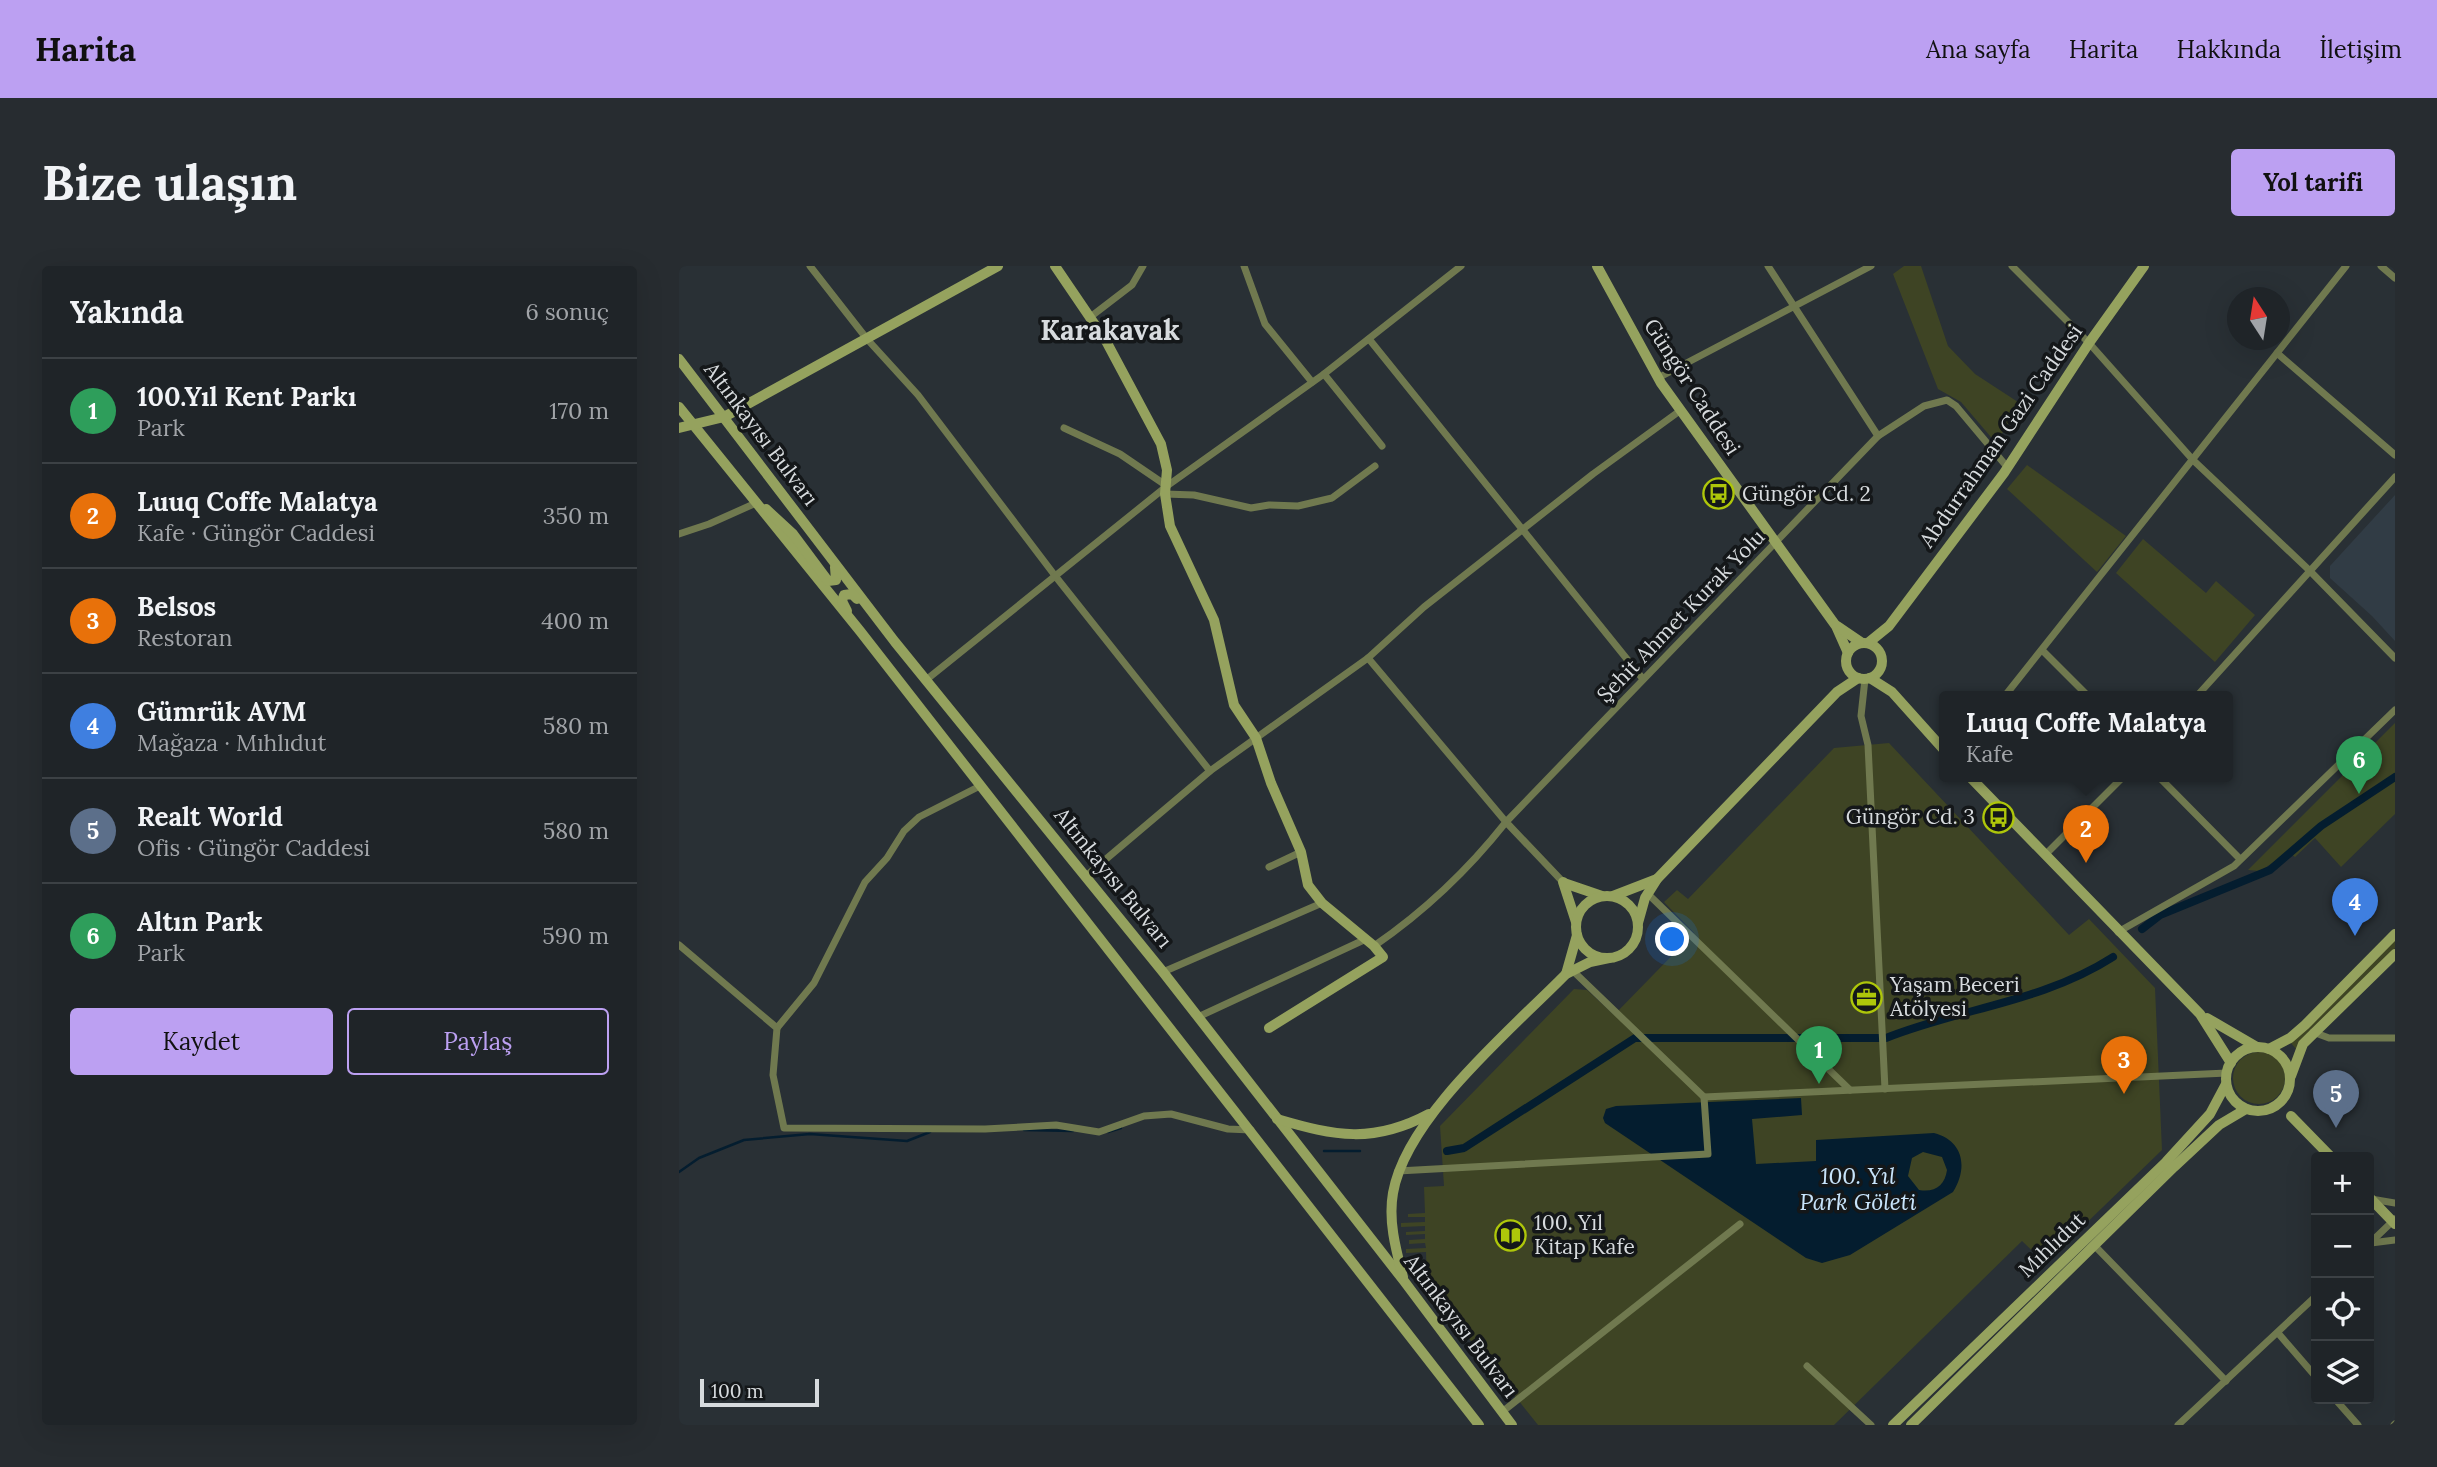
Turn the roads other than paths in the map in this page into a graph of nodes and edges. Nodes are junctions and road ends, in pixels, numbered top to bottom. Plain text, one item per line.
1 (810, 266) edge
2 (998, 266) edge
3 (1055, 266) edge
4 (1143, 266) edge
5 (1244, 266) edge
6 (1461, 266) edge
7 (1597, 266) edge
8 (1768, 266) edge
9 (1871, 266) edge
10 (2012, 266) edge
11 (2144, 266) edge
12 (2346, 266) edge
13 (2381, 266) edge
14 (2395, 278) edge
15 (1792, 307) junction
16 (1089, 318) junction
17 (867, 339) junction
18 (1369, 339) junction
19 (2089, 343) junction
20 (2277, 353) junction
21 (679, 359) edge
22 (1324, 374) junction
23 (1658, 378) junction
24 (1312, 382) junction
25 (679, 407) edge
26 (1681, 410) junction
27 (724, 417) junction
28 (693, 425) junction
29 (679, 428) edge
30 (1064, 428) dead end
31 (1878, 436) junction
32 (1382, 446) dead end
33 (2395, 455) edge
34 (2193, 460) junction
35 (1375, 466) dead end
36 (2008, 468) junction
37 (2395, 477) edge
38 (1166, 490) junction
39 (757, 503) junction
40 (1523, 529) junction
41 (679, 534) edge
42 (1776, 544) junction
43 (830, 556) junction
44 (2309, 570) junction
45 (1056, 577) junction
46 (1836, 626) junction
47 (1889, 626) junction
48 (860, 631) junction
49 (1865, 643) junction
50 (2042, 650) junction
51 (1848, 653) junction
52 (1881, 654) junction
53 (1368, 658) junction
54 (2395, 659) edge
55 (910, 660) junction
56 (1846, 665) junction
57 (1882, 666) junction
58 (1864, 678) junction
59 (1643, 679) junction
60 (926, 680) junction
61 (2009, 691) edge
62 (2083, 691) edge
63 (2201, 691) edge
64 (1837, 692) junction
65 (1892, 692) junction
66 (2395, 710) edge
67 (1256, 738) junction
68 (1939, 744) edge
69 (1210, 771) junction
70 (1975, 782) edge
71 (2118, 782) edge
72 (2164, 782) edge
73 (980, 786) junction
74 (1506, 822) junction
75 (1301, 852) junction
76 (2045, 855) junction
77 (2240, 859) junction
78 (1269, 867) dead end
79 (1086, 876) junction
80 (1657, 879) junction
81 (1563, 882) junction
82 (1648, 894) junction
83 (1608, 896) junction
84 (1322, 903) junction
85 (1638, 923) junction
86 (1577, 929) junction
87 (2118, 932) junction
88 (2395, 934) edge
89 (1366, 939) junction
90 (679, 945) edge
91 (1374, 946) junction
92 (2395, 954) edge
93 (1609, 958) junction
94 (1163, 972) junction
95 (1569, 972) junction
96 (2200, 1014) junction
97 (1198, 1017) junction
98 (777, 1028) junction
99 (1269, 1028) dead end
100 (2313, 1032) junction
101 (2395, 1038) edge
102 (2263, 1048) junction
103 (2228, 1073) junction
104 (2291, 1077) junction
105 (1885, 1089) junction
106 (1850, 1090) junction
107 (2288, 1091) junction
108 (1704, 1097) junction
109 (2246, 1109) junction
110 (2267, 1111) junction
111 (1429, 1114) junction
112 (2291, 1116) junction
113 (1277, 1119) junction
114 (1251, 1130) junction
115 (2326, 1152) edge
116 (1398, 1171) junction
117 (2374, 1199) edge
118 (2374, 1202) edge
119 (2395, 1203) edge
120 (2394, 1221) edge
121 (1740, 1224) dead end
122 (2374, 1239) edge
123 (2395, 1240) edge
124 (2374, 1243) edge
125 (2094, 1245) junction
126 (1404, 1281) junction
127 (2311, 1301) edge
128 (2278, 1333) junction
129 (1807, 1366) dead end
130 (2311, 1371) edge
131 (2226, 1381) junction
132 (2339, 1404) edge
133 (1502, 1412) junction
134 (1479, 1425) edge
135 (1512, 1425) edge
136 (1871, 1425) edge
137 (1893, 1425) edge
138 (1911, 1425) edge
139 (2178, 1425) edge
140 (2358, 1425) edge

1 - 17 street
2 - 17 main road
3 - 16 main road
4 - 16 street
5 - 24 street
6 - 18 street
7 - 23 main road, Güngör Caddesi
8 - 15 street
9 - 15 street
10 - 19 street
11 - 19 main road, Abdurrahman Gazi Caddesi
12 - 20 street
13 - 14 street
15 - 23 street
15 - 31 street
16 - 38 main road
17 - 27 main road
17 - 45 street
18 - 22 street
18 - 40 street
19 - 34 street
19 - 36 main road, Abdurrahman Gazi Caddesi
20 - 33 street
20 - 34 street
21 - 27 main road, Altınkayısı Bulvarı
22 - 24 street
22 - 32 street
23 - 26 main road, Güngör Caddesi
24 - 38 street
25 - 28 main road, Altınkayısı Bulvarı
26 - 40 street
26 - 42 main road, Güngör Caddesi
27 - 28 main road
27 - 43 main road, Altınkayısı Bulvarı
28 - 29 main road
28 - 39 main road, Altınkayısı Bulvarı
30 - 38 street
31 - 36 street, Şehit Ahmet Kurak Yolu
31 - 42 street, Şehit Ahmet Kurak Yolu
34 - 44 street
34 - 50 street
35 - 38 street
36 - 47 main road, Abdurrahman Gazi Caddesi
37 - 44 street
38 - 45 street
38 - 67 main road
39 - 41 street
39 - 43 main road
39 - 48 main road, Altınkayısı Bulvarı
40 - 53 street
40 - 59 street
42 - 46 main road, Güngör Caddesi
42 - 59 street, Şehit Ahmet Kurak Yolu
43 - 55 main road, Altınkayısı Bulvarı
44 - 54 street
44 - 63 street
45 - 60 street
45 - 69 street
46 - 49 main road, Güngör Caddesi
46 - 51 main road, Güngör Caddesi
47 - 49 main road, Abdurrahman Gazi Caddesi
47 - 52 main road, Abdurrahman Gazi Caddesi
48 - 55 main road
48 - 73 main road, Altınkayısı Bulvarı
49 - 51 main road
49 - 52 main road
50 - 61 street
50 - 62 street
51 - 56 main road
52 - 57 main road
53 - 67 street
53 - 74 street
55 - 60 main road, Altınkayısı Bulvarı
56 - 58 main road
56 - 64 main road
57 - 58 main road
57 - 65 main road
58 - 64 main road
58 - 65 main road
58 - 105 street
59 - 74 street, Şehit Ahmet Kurak Yolu
60 - 79 main road, Altınkayısı Bulvarı
64 - 80 main road
65 - 68 main road
66 - 77 street
67 - 69 street
67 - 75 main road
69 - 79 street
70 - 76 main road
71 - 76 street
72 - 77 street
73 - 98 street
73 - 114 main road, Altınkayısı Bulvarı
74 - 81 street
74 - 91 street, Şehit Ahmet Kurak Yolu
75 - 78 street
75 - 84 main road
76 - 87 main road
77 - 87 street
79 - 94 main road, Altınkayısı Bulvarı
80 - 82 main road
80 - 83 main road
81 - 83 main road
81 - 86 main road
82 - 85 main road
82 - 106 street
83 - 85 main road
83 - 86 main road
84 - 89 main road
84 - 94 street
85 - 93 main road
86 - 93 main road
86 - 95 main road
87 - 96 main road
88 - 102 main road
89 - 91 main road
89 - 97 street
90 - 98 street
91 - 99 main road
92 - 100 main road
93 - 95 main road
94 - 97 main road, Altınkayısı Bulvarı
95 - 108 street
95 - 111 main road
96 - 102 main road
96 - 103 main road
97 - 113 main road, Altınkayısı Bulvarı
98 - 114 street
100 - 101 street
100 - 104 main road
102 - 103 main road
102 - 104 main road
103 - 105 street
103 - 109 main road
103 - 137 main road, Mıhlıdut
104 - 107 main road
105 - 106 street
106 - 108 street
107 - 110 main road
107 - 112 main road
108 - 116 street
109 - 110 main road
109 - 125 main road, Mıhlıdut
110 - 112 main road
111 - 113 main road
111 - 116 main road
112 - 115 main road
113 - 126 main road, Altınkayısı Bulvarı
114 - 134 main road, Altınkayısı Bulvarı
116 - 126 main road
117 - 119 street
118 - 120 main road
120 - 122 street
121 - 133 street
123 - 124 street
125 - 131 street
125 - 138 main road, Mıhlıdut
126 - 133 main road, Altınkayısı Bulvarı
127 - 128 street
128 - 130 street
128 - 131 street
129 - 136 street
131 - 139 street
132 - 140 street
133 - 135 main road, Altınkayısı Bulvarı

